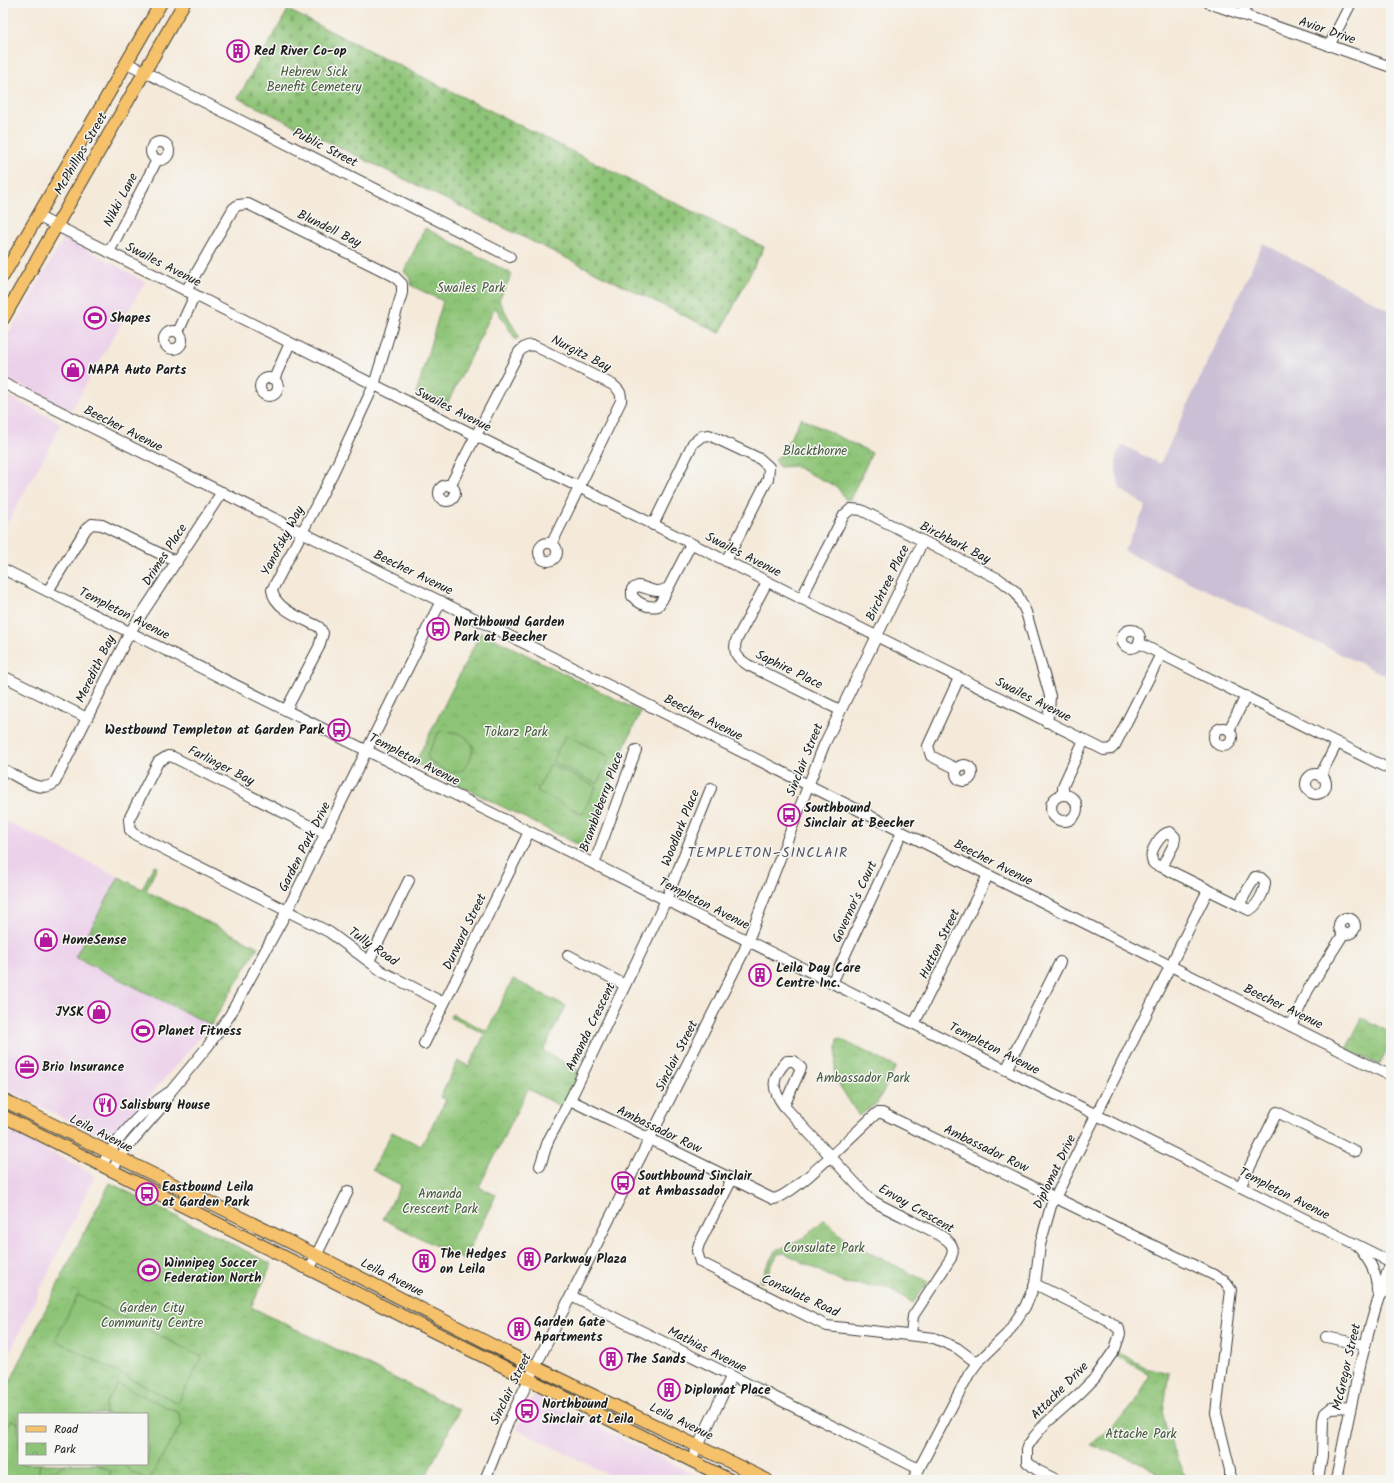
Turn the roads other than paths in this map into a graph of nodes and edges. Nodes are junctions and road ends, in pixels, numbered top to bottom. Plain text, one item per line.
1 (161, 3) edge
2 (184, 3) edge
3 (1209, 3) edge
4 (1248, 3) edge
5 (1351, 3) edge
6 (1242, 15) junction
7 (1329, 46) junction
8 (127, 63) junction
9 (1391, 66) edge
10 (143, 72) junction
11 (157, 160) dead end
12 (37, 216) junction
13 (56, 226) junction
14 (109, 252) junction
15 (510, 257) dead end
16 (3, 276) edge
17 (186, 291) junction
18 (195, 296) junction
19 (3, 318) edge
20 (178, 332) dead end
21 (290, 343) junction
22 (274, 379) dead end
23 (3, 383) edge
24 (374, 385) junction
25 (476, 436) junction
26 (450, 486) dead end
27 (579, 488) junction
28 (222, 492) junction
29 (653, 525) junction
30 (302, 533) junction
31 (924, 541) junction
32 (552, 543) dead end
33 (691, 544) junction
34 (177, 562) junction
35 (726, 562) junction
36 (4, 568) edge
37 (767, 582) junction
38 (668, 588) dead end
39 (48, 591) junction
40 (801, 599) junction
41 (440, 602) junction
42 (130, 632) junction
43 (877, 637) junction
44 (1139, 643) dead end
45 (1161, 654) junction
46 (3, 676) edge
47 (959, 678) junction
48 (1246, 696) junction
49 (286, 710) junction
50 (840, 710) junction
51 (87, 718) junction
52 (1046, 722) junction
53 (1229, 730) dead end
54 (1084, 740) junction
55 (1337, 743) junction
56 (636, 750) dead end
57 (367, 751) junction
58 (3, 769) edge
59 (957, 769) dead end
60 (1391, 770) edge
61 (1320, 776) dead end
62 (807, 785) junction
63 (711, 788) dead end
64 (1063, 795) dead end
65 (529, 832) junction
66 (902, 832) junction
67 (326, 834) junction
68 (594, 864) junction
69 (1162, 867) dead end
70 (988, 875) junction
71 (409, 880) dead end
72 (1208, 890) junction
73 (666, 900) junction
74 (1239, 906) dead end
75 (287, 911) junction
76 (1344, 933) dead end
77 (748, 941) junction
78 (568, 955) dead end
79 (368, 961) junction
80 (1060, 962) dead end
81 (1171, 966) junction
82 (832, 983) junction
83 (626, 985) junction
84 (444, 1004) junction
85 (914, 1024) junction
86 (1291, 1026) junction
87 (424, 1044) dead end
88 (1006, 1070) junction
89 (1390, 1073) edge
90 (3, 1100) edge
91 (570, 1100) junction
92 (784, 1106) dead end
93 (3, 1116) edge
94 (1098, 1116) junction
95 (650, 1140) junction
96 (1355, 1150) dead end
97 (114, 1156) junction
98 (831, 1156) junction
99 (540, 1166) dead end
100 (107, 1168) junction
101 (732, 1181) junction
102 (1240, 1187) junction
103 (348, 1191) dead end
104 (1055, 1197) junction
105 (1357, 1245) junction
106 (316, 1255) junction
107 (1391, 1262) edge
108 (309, 1270) junction
109 (1035, 1284) junction
110 (1391, 1285) edge
111 (571, 1296) junction
112 (1378, 1297) junction
113 (911, 1334) junction
114 (1326, 1337) dead end
115 (1364, 1345) junction
116 (977, 1363) junction
117 (535, 1367) junction
118 (731, 1377) junction
119 (530, 1380) junction
120 (1350, 1407) junction
121 (699, 1445) junction
122 (691, 1461) junction
123 (919, 1469) junction
124 (485, 1480) edge
125 (730, 1480) edge
126 (767, 1480) edge
127 (913, 1480) edge
128 (1057, 1480) edge
129 (1230, 1480) edge
130 (1318, 1480) edge
131 (1336, 1480) edge

1 - 8 main road, McPhillips Street
2 - 10 main road, McPhillips Street
3 - 6 street, Avior Drive
4 - 6 street
5 - 7 street
6 - 7 street, Avior Drive
7 - 9 street, Avior Drive
8 - 10 street, Public Street
8 - 12 main road, McPhillips Street
10 - 13 main road, McPhillips Street
10 - 15 street, Public Street
11 - 14 street, Nikki Lane
12 - 13 street, Swailes Avenue
12 - 16 main road, McPhillips Street
13 - 14 street, Swailes Avenue
13 - 19 main road, McPhillips Street
14 - 17 street, Swailes Avenue
17 - 18 street, Swailes Avenue
17 - 24 street, Blundell Bay
18 - 20 street
18 - 21 street, Swailes Avenue
21 - 22 street
21 - 24 street, Swailes Avenue
23 - 28 street, Beecher Avenue
24 - 25 street, Swailes Avenue
24 - 30 street, Yanofsky Way
25 - 26 street
25 - 27 street, Swailes Avenue
25 - 27 street, Nurgitz Bay
27 - 29 street, Swailes Avenue
27 - 32 street
28 - 30 street, Beecher Avenue
28 - 34 street, Drimes Place
29 - 33 street, Swailes Avenue
29 - 35 street
30 - 41 street, Beecher Avenue
30 - 49 street, Yanofsky Way
31 - 40 street, Birchbark Bay
31 - 43 street, Birchtree Place
31 - 52 street, Birchbark Bay
33 - 35 street, Swailes Avenue
33 - 38 street
34 - 39 street
34 - 42 street, Drimes Place
35 - 37 street, Swailes Avenue
36 - 39 street, Templeton Avenue
37 - 40 street, Swailes Avenue
37 - 50 street, Saphire Place
39 - 42 street, Templeton Avenue
40 - 43 street, Swailes Avenue
41 - 57 street, Garden Park Drive
41 - 62 street, Beecher Avenue
42 - 49 street, Templeton Avenue
42 - 51 street, Meredith Bay
43 - 47 street, Swailes Avenue
43 - 50 street, Sinclair Street
44 - 45 street
45 - 48 street
45 - 54 street, Swailes Avenue
46 - 51 street, Meredith Bay
47 - 52 street, Swailes Avenue
47 - 59 street
48 - 53 street
48 - 55 street
49 - 57 street, Templeton Avenue
50 - 62 street, Sinclair Street
51 - 58 street, Meredith Bay
52 - 54 street, Swailes Avenue
54 - 64 street
55 - 60 street
55 - 61 street
56 - 68 street, Brambleberry Place
57 - 65 street, Templeton Avenue
57 - 67 street, Garden Park Drive
62 - 66 street, Beecher Avenue
62 - 77 street, Sinclair Street
63 - 73 street, Woodlark Place
65 - 68 street, Templeton Avenue
65 - 84 street, Durward Street
66 - 70 street, Beecher Avenue
66 - 82 street, Governor's Court
67 - 75 street, Garden Park Drive
67 - 75 street, Farlinger Bay
68 - 73 street, Templeton Avenue
69 - 72 street
70 - 81 street, Beecher Avenue
70 - 85 street, Hutton Street
71 - 79 street
72 - 74 street
72 - 81 street, Diplomat Drive
73 - 77 street, Templeton Avenue
73 - 83 street, Amanda Crescent
75 - 79 street, Tully Road
75 - 97 street, Garden Park Drive
76 - 86 street
77 - 82 street, Templeton Avenue
77 - 95 street, Sinclair Street
78 - 83 street
79 - 84 street, Tully Road
80 - 88 street
81 - 86 street, Beecher Avenue
81 - 94 street, Diplomat Drive
82 - 85 street, Templeton Avenue
83 - 91 street, Amanda Crescent
84 - 87 street, Durward Street
85 - 88 street, Templeton Avenue
86 - 89 street, Beecher Avenue
88 - 94 street, Templeton Avenue
90 - 97 main road, Leila Avenue
91 - 95 street, Ambassador Row
91 - 99 street, Amanda Crescent
92 - 98 street
93 - 100 main road
94 - 102 street, Templeton Avenue
94 - 104 street, Diplomat Drive
95 - 101 street, Ambassador Row
95 - 111 street, Sinclair Street
96 - 102 street
97 - 100 street, Garden Park Drive
97 - 106 main road, Leila Avenue
98 - 101 street, Ambassador Row
98 - 104 street, Ambassador Row
98 - 113 street, Envoy Crescent
100 - 108 main road
101 - 113 street, Consulate Road
102 - 105 street, Templeton Avenue
103 - 106 street
104 - 109 street, Diplomat Drive
104 - 129 street, Ambassador Row
105 - 107 street, Templeton Avenue
105 - 112 street
106 - 108 street
106 - 117 main road, Leila Avenue
107 - 112 street, McGregor Street
108 - 119 main road
109 - 116 street, Diplomat Drive
109 - 128 street, Attache Drive
110 - 112 street
111 - 117 street, Sinclair Street
111 - 118 street, Mathias Avenue
112 - 115 street, McGregor Street
113 - 116 street, Consulate Road
114 - 115 street
115 - 120 street, McGregor Street
116 - 123 street, Diplomat Drive
117 - 119 street, Sinclair Street
117 - 121 main road, Leila Avenue
118 - 121 street
118 - 123 street, Mathias Avenue
119 - 122 main road
119 - 124 street, Sinclair Street
120 - 130 street
120 - 131 street, McGregor Street
121 - 122 street
121 - 126 main road, Leila Avenue
122 - 125 main road
123 - 127 street, Diplomat Drive

